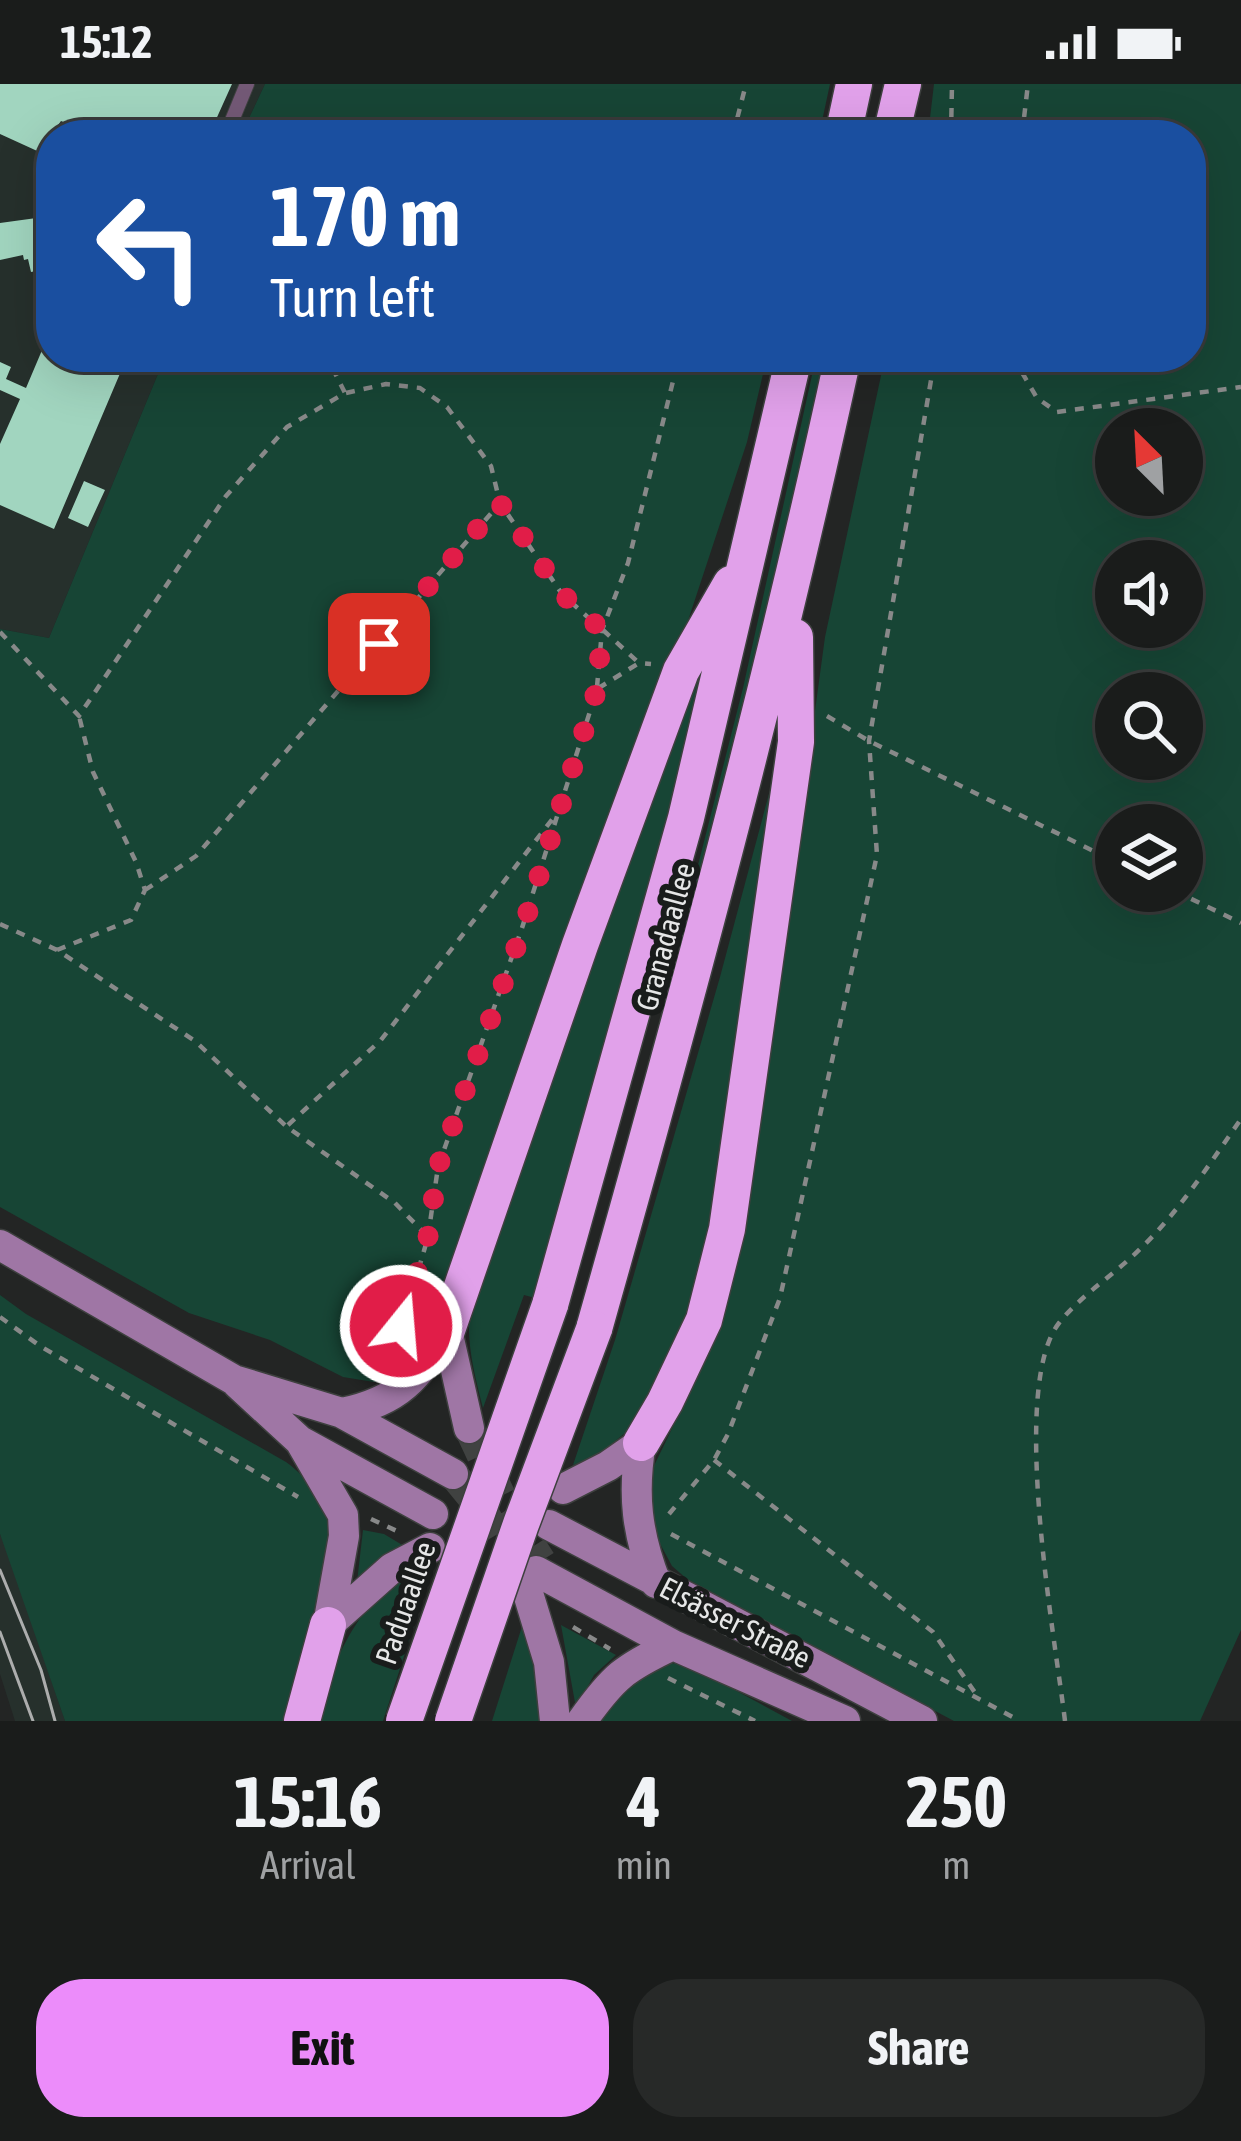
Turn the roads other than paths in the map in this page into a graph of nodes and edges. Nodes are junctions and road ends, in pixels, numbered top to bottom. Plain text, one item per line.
1 (247, 84) edge
2 (854, 84) edge
3 (903, 84) edge
4 (232, 120) edge
5 (846, 120) edge
6 (895, 120) edge
7 (791, 372) edge
8 (840, 372) edge
9 (751, 550) junction
10 (794, 586) junction
11 (0, 1245) edge
12 (446, 1330) junction
13 (234, 1380) junction
14 (343, 1413) junction
15 (469, 1428) tunnel mouth
16 (300, 1441) junction
17 (641, 1443) junction
18 (453, 1474) tunnel mouth
19 (563, 1489) dead end
20 (476, 1508) joint
21 (434, 1514) dead end
22 (535, 1525) junction
23 (430, 1548) road end
24 (656, 1583) junction
25 (328, 1625) junction
26 (673, 1645) junction
27 (302, 1721) edge
28 (404, 1721) edge
29 (453, 1721) edge
30 (555, 1721) edge
31 (582, 1721) edge
32 (845, 1721) edge
33 (922, 1721) edge

1 - 4 lane
2 - 5 highway
3 - 6 highway
7 - 9 highway, Granadaallee
8 - 10 highway, Granadaallee
9 - 12 highway
9 - 20 highway, Granadaallee, bridge
10 - 17 highway
10 - 22 highway, Granadaallee, bridge
11 - 13 main road
12 - 14 main road
12 - 15 main road
13 - 14 main road
13 - 16 main road
14 - 18 main road
16 - 21 main road
16 - 25 main road
17 - 19 main road
17 - 24 main road
20 - 28 highway, Paduaallee, bridge
22 - 24 main road, Elsässer Straße
22 - 29 highway, bridge
23 - 25 main road
24 - 33 main road, Elsässer Straße
25 - 27 highway
26 - 30 main road, Elsässer Straße
26 - 31 main road
26 - 32 main road, Elsässer Straße

